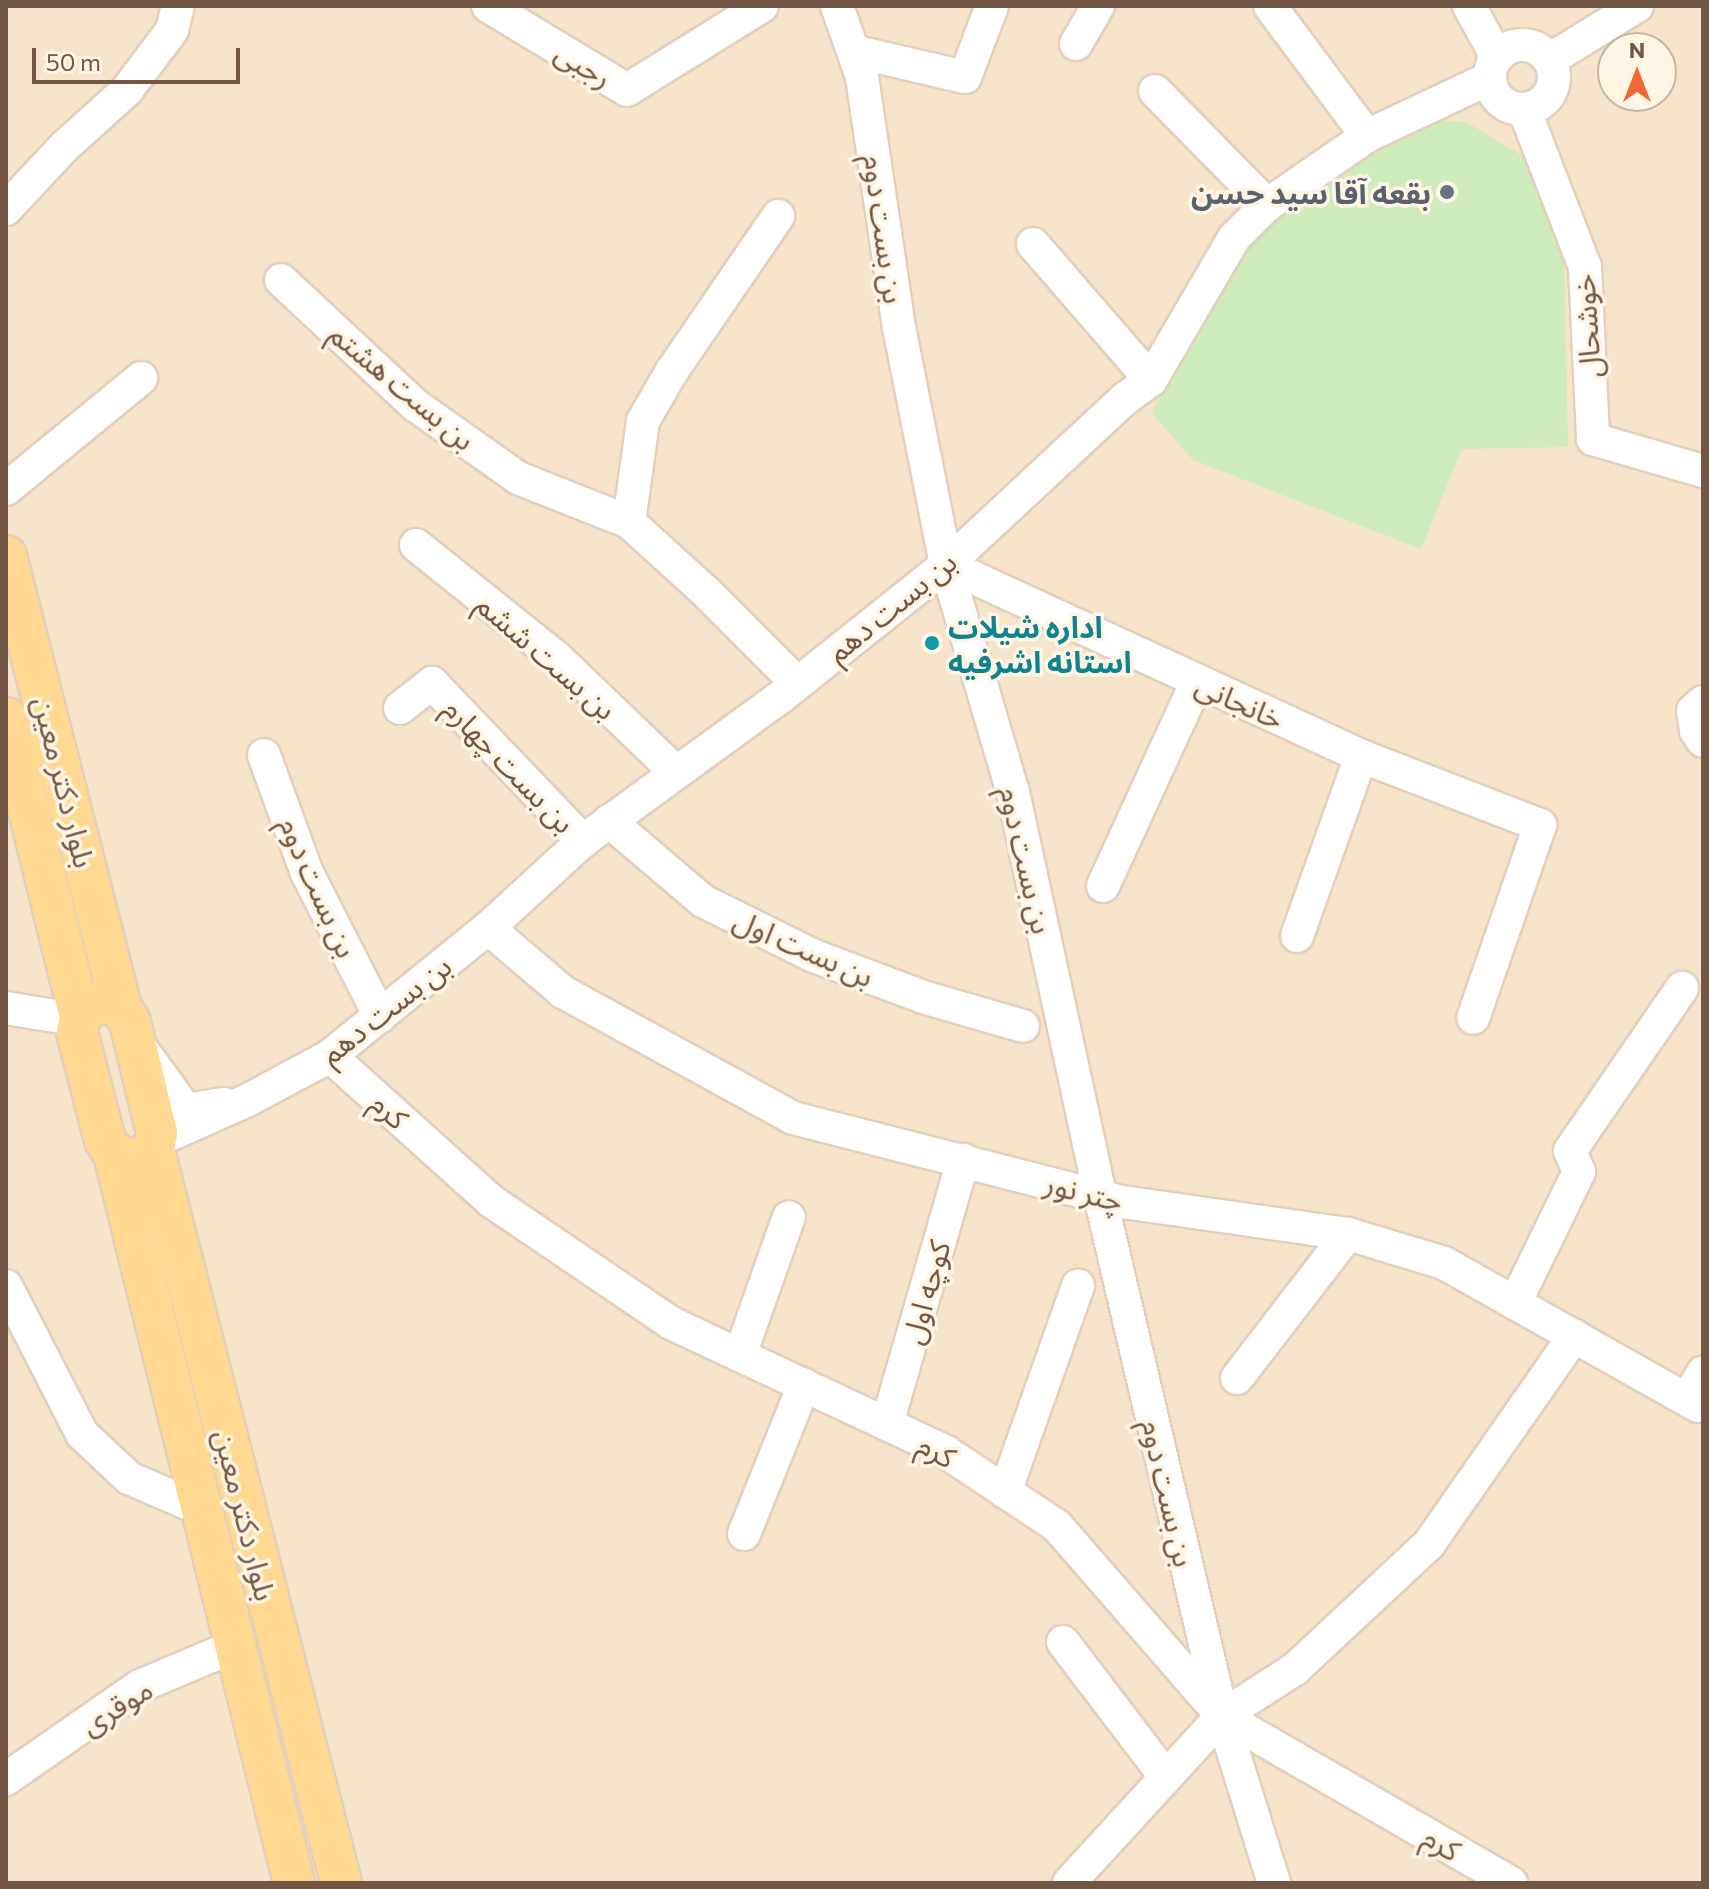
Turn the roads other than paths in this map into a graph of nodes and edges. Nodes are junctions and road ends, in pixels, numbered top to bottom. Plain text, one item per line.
1 (178, 6) edge
2 (488, 6) edge
3 (762, 6) edge
4 (837, 6) edge
5 (992, 6) edge
6 (1098, 6) edge
7 (1270, 6) edge
8 (1469, 6) edge
9 (1637, 6) edge
10 (1076, 44) dead end
11 (853, 51) junction
12 (1549, 60) junction
13 (1493, 68) junction
14 (1155, 91) dead end
15 (1524, 109) junction
16 (1367, 136) junction
17 (1267, 205) junction
18 (6, 209) edge
19 (778, 216) dead end
20 (1033, 244) dead end
21 (281, 280) dead end
22 (141, 378) dead end
23 (1151, 380) junction
24 (1703, 471) edge
25 (6, 489) edge
26 (629, 522) junction
27 (416, 545) dead end
28 (6, 556) edge
29 (946, 565) junction
30 (796, 682) junction
31 (1197, 682) junction
32 (1703, 702) edge
33 (400, 708) dead end
34 (6, 718) edge
35 (1703, 741) edge
36 (264, 755) dead end
37 (1361, 756) junction
38 (675, 771) junction
39 (609, 821) junction
40 (583, 841) junction
41 (1103, 886) dead end
42 (488, 928) junction
43 (1297, 936) dead end
44 (1682, 988) dead end
45 (6, 1008) edge
46 (380, 1016) junction
47 (1473, 1018) dead end
48 (80, 1019) junction
49 (128, 1024) junction
50 (1023, 1026) dead end
51 (330, 1056) junction
52 (248, 1100) junction
53 (155, 1144) junction
54 (114, 1154) junction
55 (963, 1160) junction
56 (1100, 1196) junction
57 (789, 1217) dead end
58 (1348, 1234) junction
59 (6, 1286) edge
60 (1078, 1286) dead end
61 (1515, 1303) junction
62 (1574, 1336) junction
63 (740, 1355) junction
64 (1237, 1378) dead end
65 (804, 1385) junction
66 (1696, 1392) edge
67 (887, 1424) junction
68 (1005, 1492) junction
69 (203, 1510) junction
70 (744, 1534) dead end
71 (1063, 1642) dead end
72 (233, 1647) junction
73 (1222, 1716) junction
74 (1166, 1777) junction
75 (6, 1779) edge
76 (294, 1883) edge
77 (341, 1883) edge
78 (1069, 1883) edge
79 (1274, 1883) edge
80 (1511, 1883) edge

1 - 18 street
2 - 3 street, رجبی
4 - 11 street, بن بست دوم
5 - 11 street
6 - 10 street
7 - 16 street
8 - 13 street
9 - 12 street
11 - 29 street, بن بست دوم
12 - 13 street
12 - 15 street
13 - 15 street
13 - 16 street, بن بست دهم
14 - 17 street
15 - 24 street, خوشحال
16 - 17 street, بن بست دهم
17 - 23 street, بن بست دهم
19 - 26 street
20 - 23 street
21 - 26 street, بن بست هشتم
22 - 25 street
23 - 29 street, بن بست دهم
26 - 30 street, بن بست هشتم
27 - 38 street, بن بست ششم
28 - 49 main road, بلوار دکتر معین
29 - 30 street, بن بست دهم
29 - 31 street, خانجانی
29 - 56 street, بن بست دوم
30 - 38 street, بن بست دهم
31 - 37 street, خانجانی
31 - 41 street
32 - 35 street
33 - 40 street, بن بست چهارم
34 - 48 main road, بلوار دکتر معین
36 - 46 street, بن بست دوم
37 - 43 street
37 - 47 street, خانجانی
38 - 39 street, بن بست دهم
39 - 40 street, بن بست دهم
39 - 50 street, بن بست اول
40 - 42 street, بن بست دهم
42 - 46 street, بن بست دهم
42 - 55 street, چتر نور
44 - 61 street
45 - 48 street
46 - 51 street, بن بست دهم
48 - 49 main road
48 - 54 main road, بلوار دکتر معین
49 - 52 street
49 - 53 main road, بلوار دکتر معین
51 - 52 street, بن بست دهم
51 - 63 street, کرم
52 - 53 street
53 - 54 main road
53 - 77 main road, بلوار دکتر معین
54 - 69 main road, بلوار دکتر معین
55 - 56 street, چتر نور
55 - 67 street, کوچه اول
56 - 58 street, چتر نور
56 - 73 street, بن بست دوم
57 - 63 street
58 - 61 street, چتر نور
58 - 64 street
59 - 69 street
60 - 68 street
61 - 62 street, چتر نور
62 - 66 street, چتر نور
62 - 73 street
63 - 65 street, کرم
65 - 67 street, کرم
65 - 70 street
67 - 68 street, کرم
68 - 73 street, کرم
69 - 72 main road, بلوار دکتر معین
71 - 74 street
72 - 75 street, موقری
72 - 76 main road, بلوار دکتر معین
73 - 74 street
73 - 79 street, بن بست دوم
73 - 80 street, کرم
74 - 78 street

